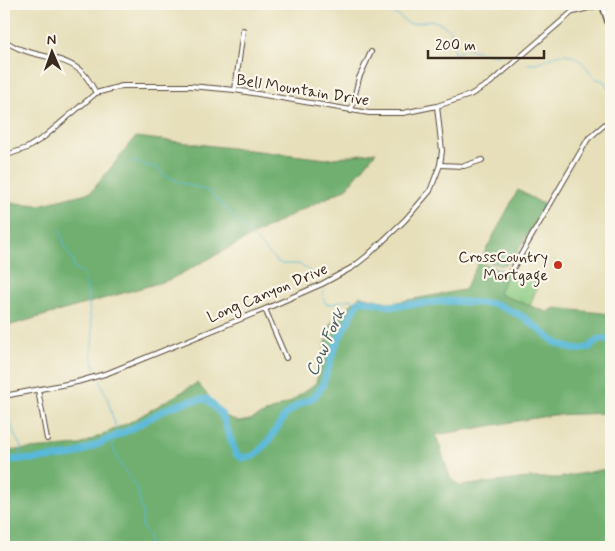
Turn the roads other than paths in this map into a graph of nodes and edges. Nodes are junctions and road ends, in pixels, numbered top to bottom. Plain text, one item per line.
1 (586, 4) edge
2 (604, 4) edge
3 (571, 13) junction
4 (611, 29) edge
5 (243, 30) dead end
6 (4, 40) edge
7 (372, 52) dead end
8 (235, 90) junction
9 (96, 93) junction
10 (437, 106) junction
11 (351, 111) junction
12 (611, 119) edge
13 (4, 156) edge
14 (482, 160) dead end
15 (440, 164) junction
16 (512, 270) dead end
17 (264, 308) junction
18 (286, 358) dead end
19 (38, 390) junction
20 (4, 396) edge
21 (47, 439) dead end

1 - 3 street, Bell Mountain Drive
2 - 3 street
2 - 4 main road
3 - 10 street, Bell Mountain Drive
5 - 8 street
6 - 9 street
7 - 11 street
8 - 9 street, Bell Mountain Drive
8 - 11 street, Bell Mountain Drive
9 - 13 street, Bell Mountain Drive
10 - 11 street, Bell Mountain Drive
10 - 15 street, Long Canyon Drive
12 - 16 street
14 - 15 street
15 - 17 street, Long Canyon Drive
17 - 18 street
17 - 19 street, Long Canyon Drive
19 - 20 street, Long Canyon Drive
19 - 21 street

